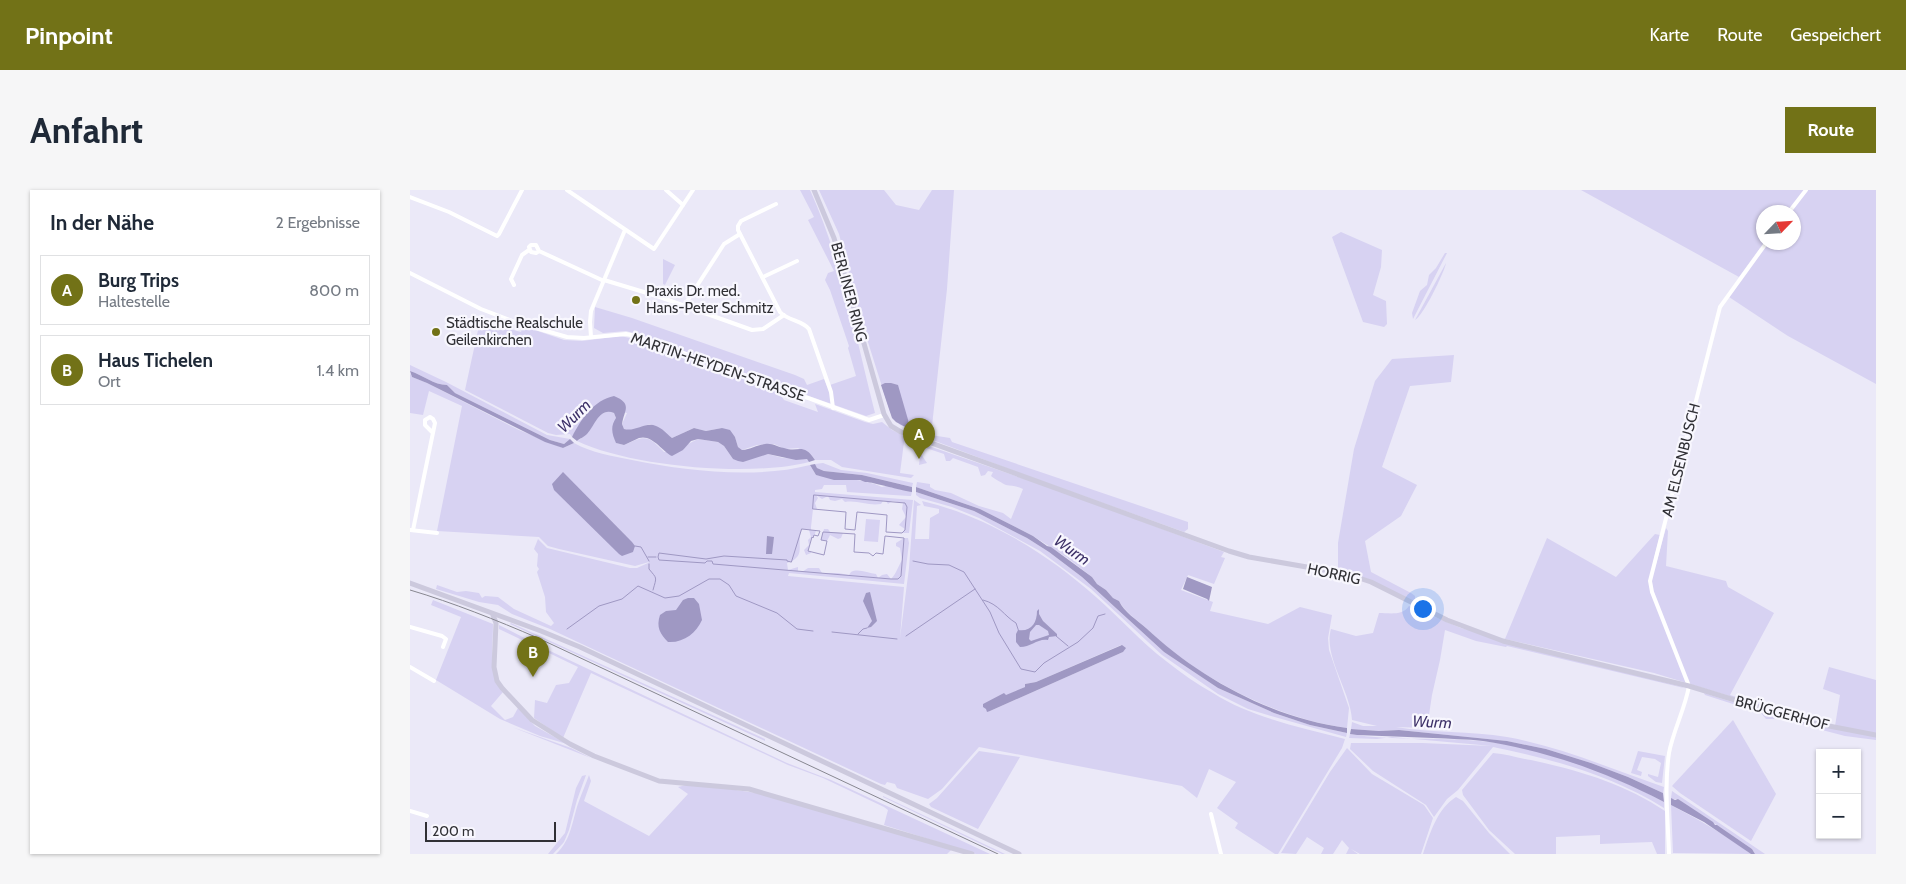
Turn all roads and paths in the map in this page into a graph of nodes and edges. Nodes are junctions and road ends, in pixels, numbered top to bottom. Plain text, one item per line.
1 (522, 190) edge
2 (567, 190) edge
3 (666, 190) edge
4 (693, 190) edge
5 (814, 190) edge
6 (1806, 190) edge
7 (410, 197) edge
8 (776, 204) dead end
9 (683, 205) junction
10 (1794, 205) edge
11 (625, 230) junction
12 (740, 234) junction
13 (1761, 250) edge
14 (796, 261) dead end
15 (410, 273) edge
16 (763, 277) junction
17 (604, 280) junction
18 (514, 285) dead end
19 (684, 306) junction
20 (784, 315) junction
21 (591, 337) junction
22 (833, 408) junction
23 (884, 415) junction
24 (432, 432) dead end
25 (412, 530) edge
26 (437, 532) dead end
27 (410, 583) edge
28 (493, 615) junction
29 (410, 627) edge
30 (443, 646) dead end
31 (410, 667) edge
32 (434, 681) dead end
33 (1689, 686) junction
34 (1876, 735) edge
35 (410, 810) edge
36 (1210, 814) dead end
37 (427, 816) dead end
38 (972, 854) edge
39 (1019, 854) edge
40 (1221, 854) edge
41 (1669, 854) edge

1 - 7 street
2 - 11 street
3 - 9 street
4 - 9 street
5 - 23 main road, BERLINER RING
6 - 10 street
8 - 12 street
9 - 11 street
11 - 17 street
12 - 16 street
12 - 19 street
13 - 33 street, AM ELSENBUSCH
14 - 16 street
15 - 21 street, MARTIN-HEYDEN-STRASSE
16 - 20 street
17 - 18 street
17 - 19 street
17 - 21 street
19 - 20 street
20 - 22 street
21 - 22 street, MARTIN-HEYDEN-STRASSE
22 - 23 street, MARTIN-HEYDEN-STRASSE
23 - 33 main road, HORRIG
24 - 25 street
25 - 26 street
27 - 28 main road
28 - 38 main road
28 - 39 main road
29 - 30 street
31 - 32 street
33 - 34 main road, BRÜGGERHOF
33 - 41 street
35 - 37 street
36 - 40 street

